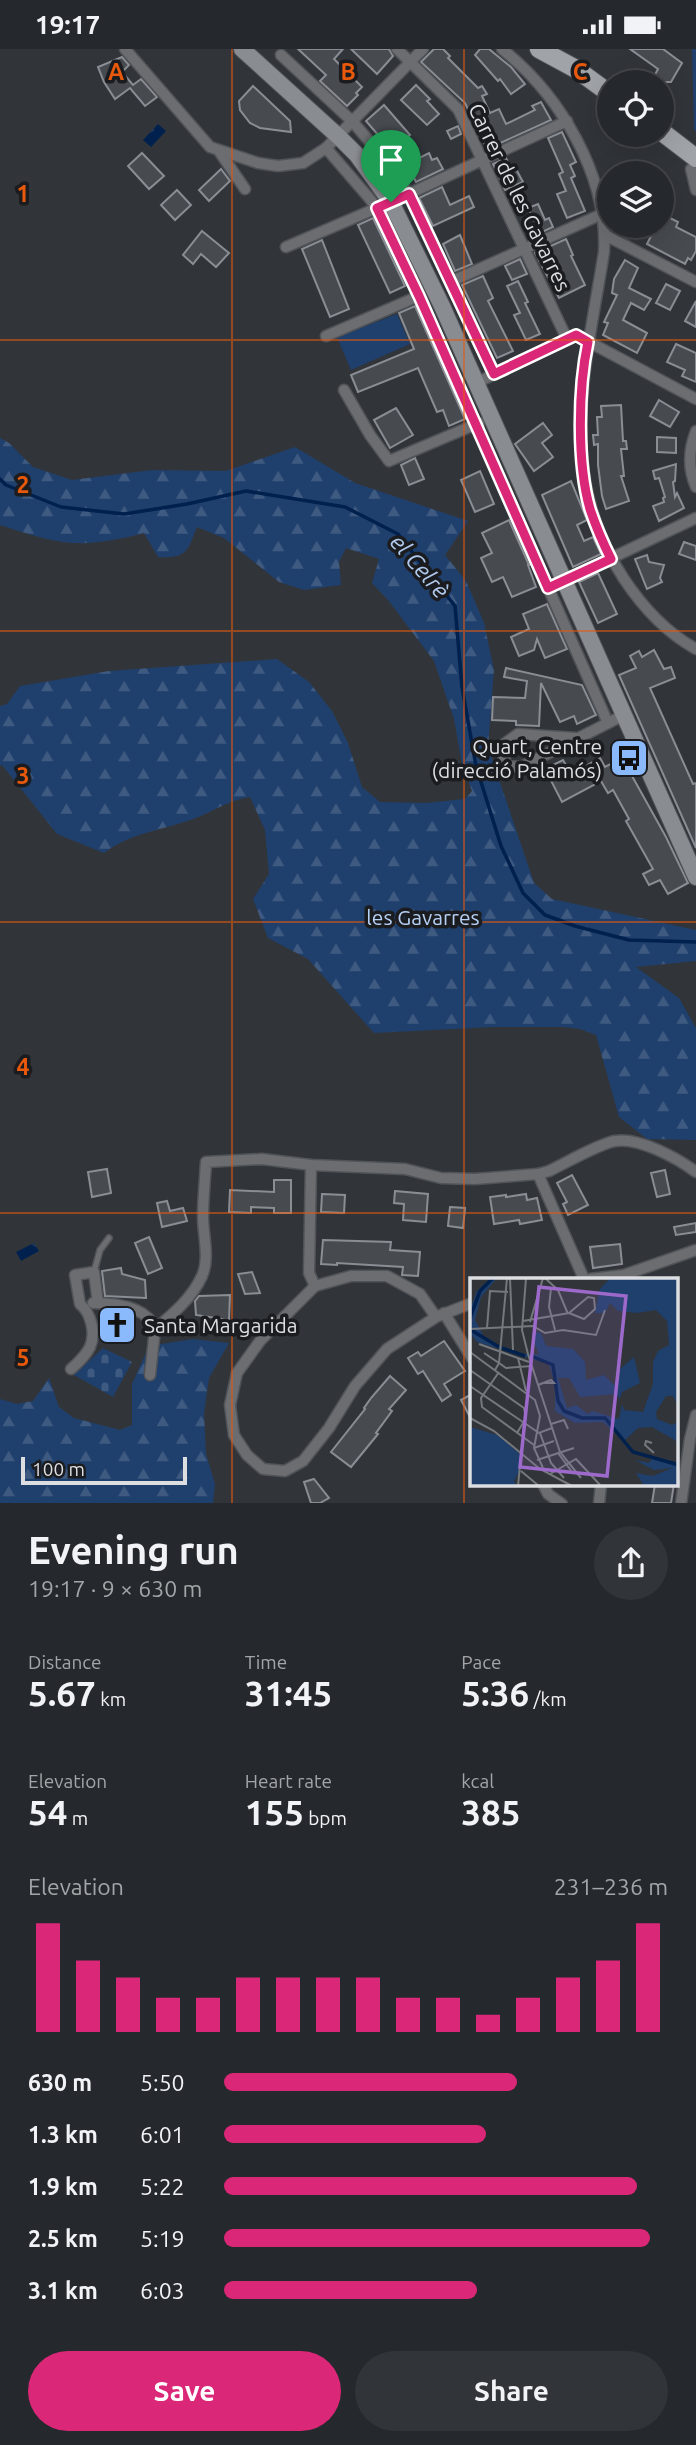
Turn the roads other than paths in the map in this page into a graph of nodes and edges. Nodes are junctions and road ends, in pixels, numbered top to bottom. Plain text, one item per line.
1 (125, 49) edge
2 (242, 49) edge
3 (247, 49) edge
4 (255, 49) edge
5 (397, 49) edge
6 (423, 49) edge
7 (502, 49) edge
8 (539, 49) edge
9 (279, 56) edge
10 (411, 61) junction
11 (597, 84) edge
12 (300, 102) junction
13 (567, 121) junction
14 (353, 122) junction
15 (336, 133) junction
16 (674, 144) edge
17 (326, 148) junction
18 (219, 151) junction
19 (483, 161) junction
20 (694, 164) edge
21 (245, 189) dead end
22 (696, 190) edge
23 (409, 194) junction
24 (597, 197) edge
25 (384, 205) junction
26 (597, 216) edge
27 (605, 238) edge
28 (611, 238) edge
29 (286, 247) dead end
30 (524, 248) junction
31 (450, 282) junction
32 (696, 282) edge
33 (419, 296) junction
34 (326, 336) dead end
35 (567, 339) junction
36 (588, 342) junction
37 (494, 374) junction
38 (476, 383) junction
39 (344, 390) dead end
40 (696, 399) edge
41 (491, 418) junction
42 (475, 425) junction
43 (696, 431) edge
44 (696, 487) edge
45 (696, 518) edge
46 (611, 559) junction
47 (564, 581) junction
48 (548, 588) junction
49 (696, 649) edge
50 (624, 715) junction
51 (608, 723) junction
52 (576, 738) junction
53 (694, 868) edge
54 (311, 1165) junction
55 (696, 1172) edge
56 (538, 1174) junction
57 (109, 1238) dead end
58 (696, 1250) edge
59 (94, 1272) junction
60 (584, 1278) edge
61 (598, 1278) edge
62 (315, 1286) junction
63 (98, 1303) junction
64 (80, 1304) junction
65 (470, 1304) edge
66 (440, 1315) junction
67 (155, 1329) junction
68 (470, 1355) edge
69 (72, 1369) dead end
70 (150, 1375) dead end
71 (696, 1415) edge
72 (544, 1486) edge
73 (562, 1503) edge
74 (681, 1503) edge

1 - 18 street
2 - 12 main road
3 - 9 main road
4 - 9 main road
5 - 10 street, Carrer de les Gavarres
6 - 10 street
7 - 13 street
8 - 11 main road
9 - 12 main road
9 - 14 street
9 - 15 main road
10 - 14 street
10 - 19 street, Carrer de les Gavarres
12 - 15 main road
13 - 19 street
13 - 24 street
14 - 15 street
14 - 23 street
15 - 17 street
15 - 25 main road
16 - 20 main road
17 - 18 street
17 - 25 street
18 - 21 street
19 - 23 street
19 - 30 street, Carrer de les Gavarres
20 - 22 street
23 - 25 street
23 - 31 street
25 - 29 street
25 - 33 street
25 - 38 main road
26 - 30 street
27 - 36 street
28 - 32 street
30 - 31 street
30 - 35 street, Carrer de les Gavarres
31 - 37 street
33 - 34 street
33 - 42 street
35 - 36 street
35 - 37 street
36 - 40 street
36 - 46 street
37 - 38 street
38 - 41 main road
39 - 42 street
41 - 42 street
41 - 47 main road
42 - 48 street
43 - 44 street
45 - 46 street
46 - 47 street
46 - 49 street
47 - 48 street
47 - 50 main road
48 - 51 street
50 - 51 street
50 - 53 main road
51 - 52 street
52 - 52 street
54 - 56 street
54 - 62 street
54 - 67 street
55 - 56 street
56 - 60 street
57 - 59 lane
58 - 61 street
59 - 63 street
59 - 64 street
62 - 66 street
62 - 66 street
63 - 64 street
63 - 67 street
64 - 69 street
65 - 66 street
66 - 68 street
67 - 70 street
71 - 74 street
72 - 73 street

